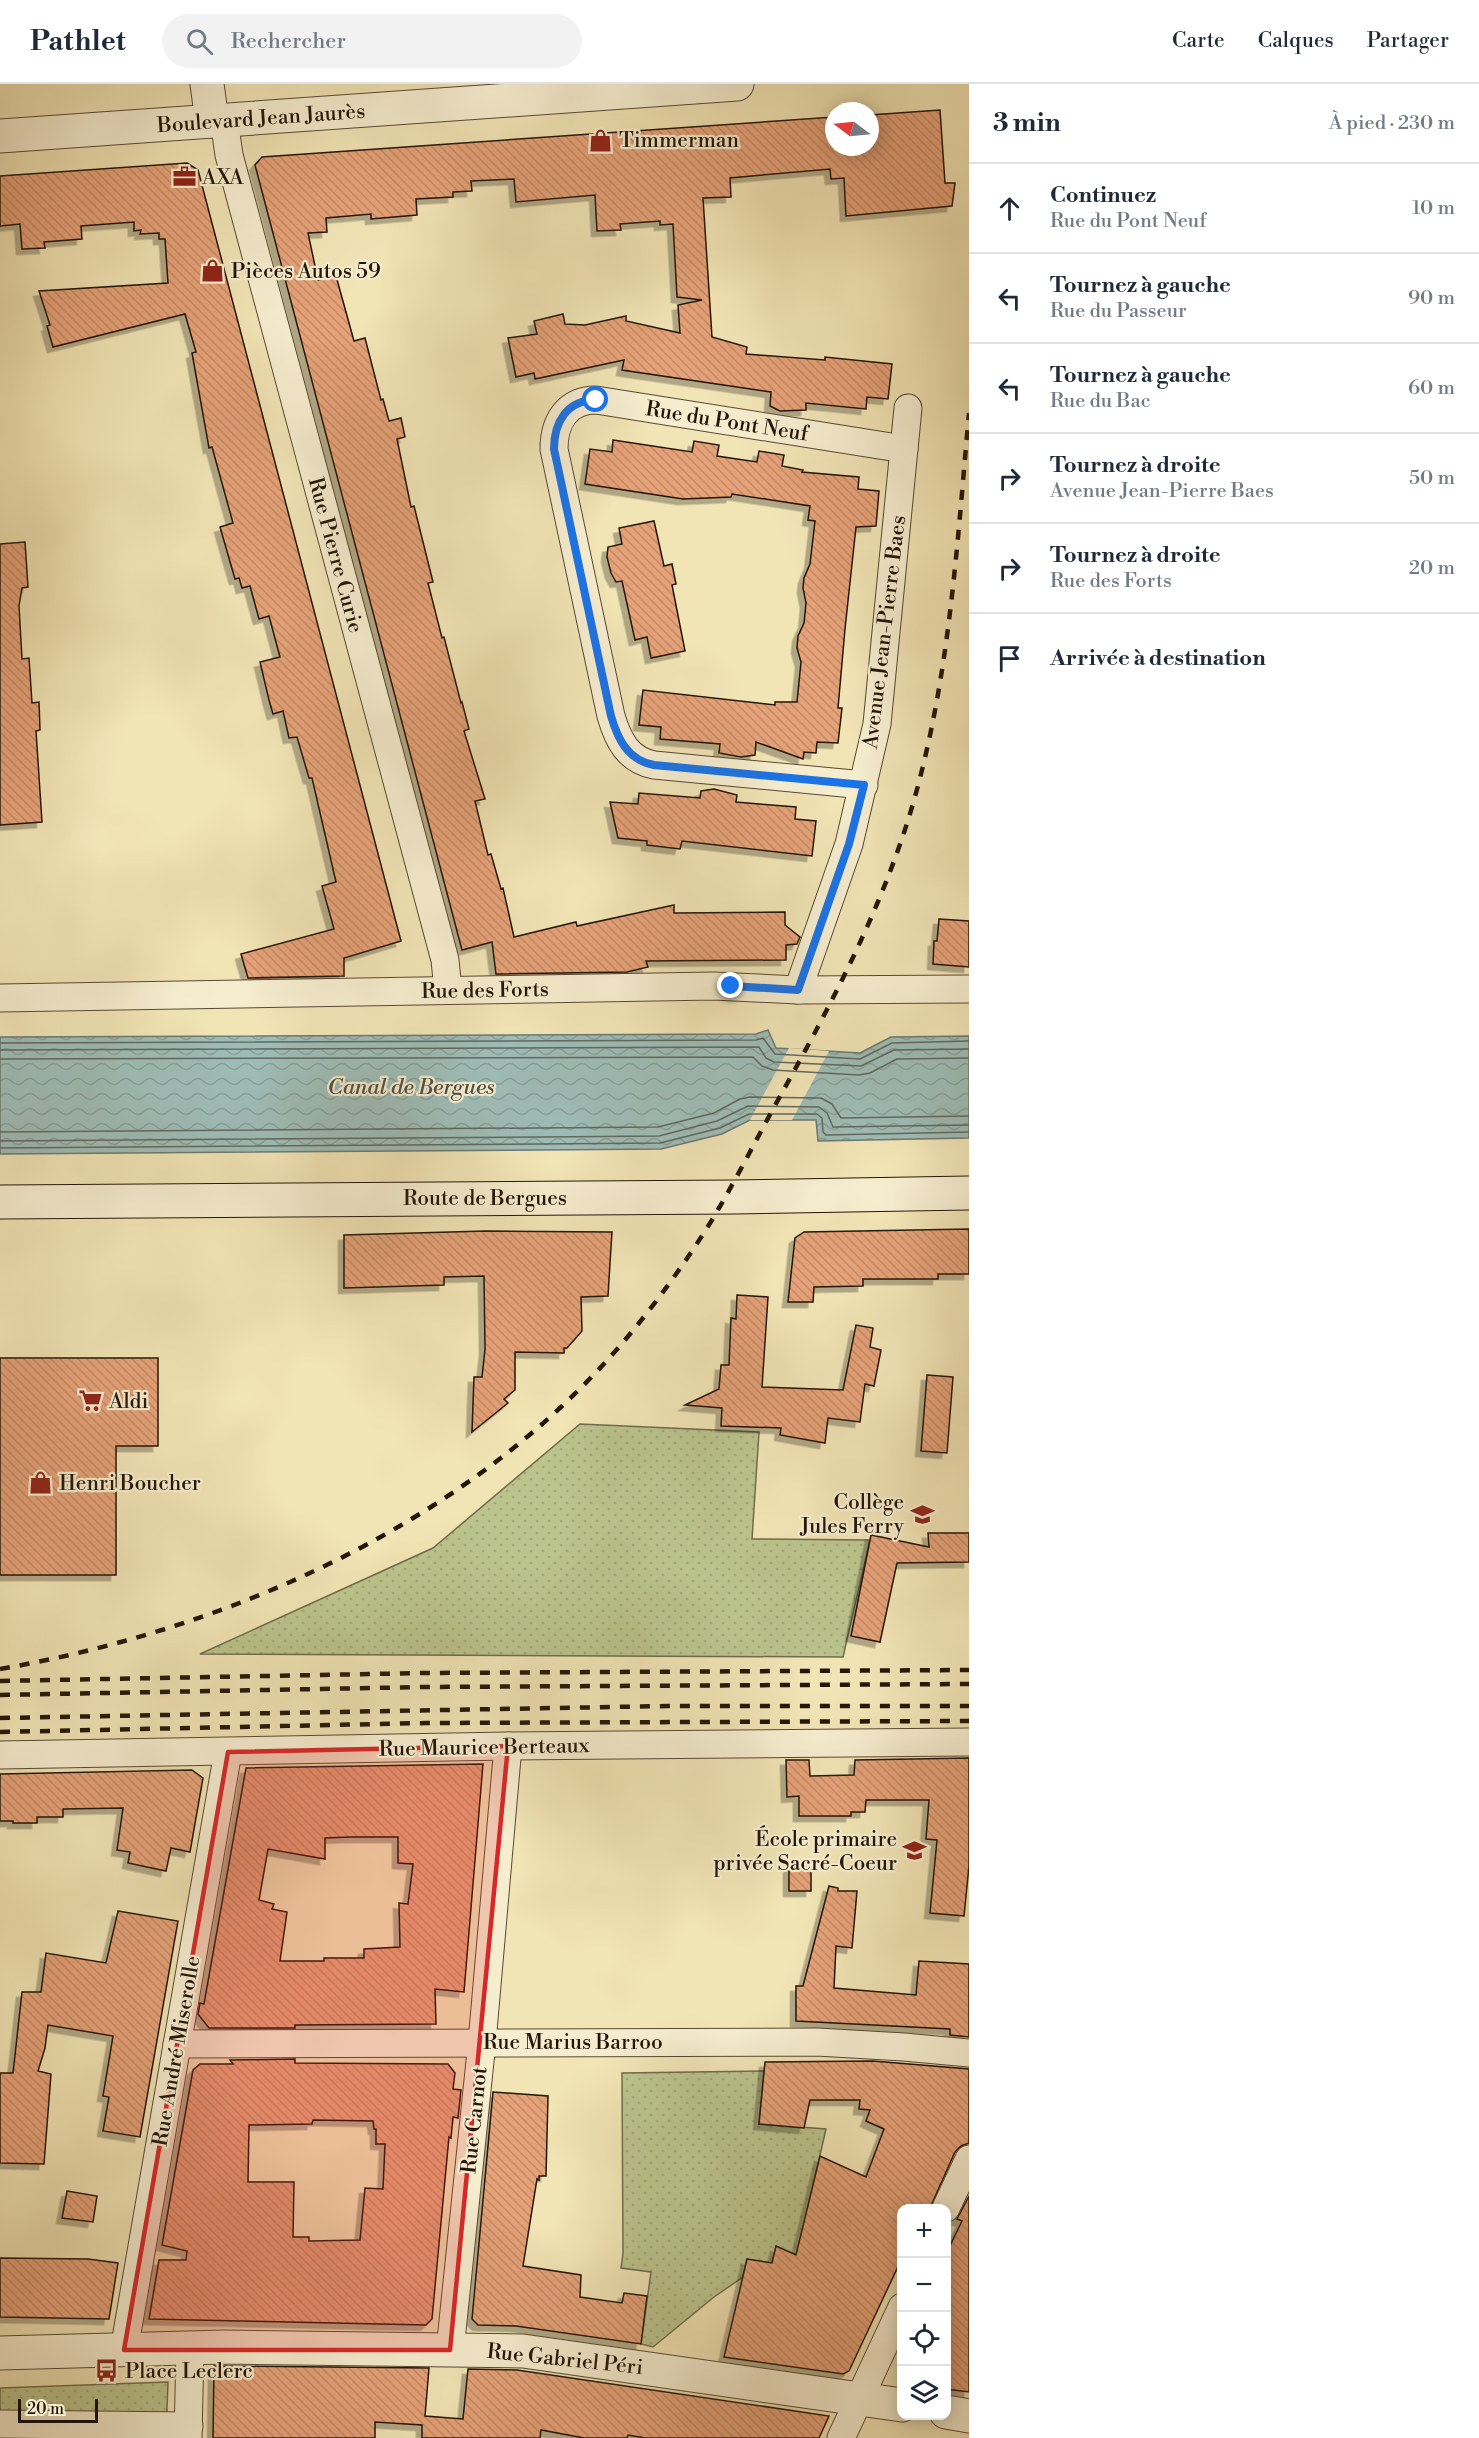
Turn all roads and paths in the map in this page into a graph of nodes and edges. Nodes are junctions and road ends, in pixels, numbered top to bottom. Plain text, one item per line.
1 (207, 84) edge
2 (737, 84) edge
3 (479, 93) edge
4 (218, 121) junction
5 (0, 136) edge
6 (908, 408) dead end
7 (904, 449) junction
8 (864, 785) junction
9 (969, 989) edge
10 (448, 990) junction
11 (798, 990) junction
12 (0, 998) edge
13 (969, 1193) edge
14 (0, 1202) edge
15 (969, 1742) edge
16 (508, 1746) junction
17 (228, 1752) junction
18 (0, 1755) edge
19 (482, 2042) junction
20 (177, 2044) junction
21 (969, 2053) edge
22 (969, 2159) edge
23 (948, 2204) edge
24 (900, 2312) edge
25 (190, 2348) junction
26 (124, 2350) junction
27 (450, 2350) junction
28 (0, 2353) edge
29 (859, 2399) junction
30 (897, 2404) edge
31 (951, 2413) edge
32 (969, 2416) edge
33 (0, 2424) edge
34 (189, 2432) edge
35 (841, 2438) edge

1 - 4 street
2 - 3 street, Boulevard Jean Jaurès
3 - 4 street, Boulevard Jean Jaurès
4 - 5 street, Boulevard Jean Jaurès
4 - 10 street, Rue Pierre Curie
6 - 7 street, Avenue Jean-Pierre Baes
7 - 8 street, Avenue Jean-Pierre Baes
7 - 8 street, Rue du Pont Neuf
8 - 11 street, Avenue Jean-Pierre Baes
9 - 11 street, Rue des Forts
10 - 11 street, Rue des Forts
10 - 12 street, Rue des Forts
13 - 14 street, Route de Bergues
15 - 16 street, Rue Maurice Berteaux
16 - 17 street, Rue Maurice Berteaux
16 - 19 street, Rue Carnot
17 - 18 street, Rue Maurice Berteaux
17 - 20 street, Rue André Miserolle
19 - 20 street, Rue Marius Barroo
19 - 21 street, Rue Marius Barroo
19 - 27 street, Rue Carnot
20 - 26 street, Rue André Miserolle
22 - 23 street
24 - 29 street
25 - 26 street, Rue Gabriel Péri
25 - 27 street, Rue Gabriel Péri
25 - 34 street
26 - 28 street, Rue Gabriel Péri
27 - 29 street, Rue Gabriel Péri
29 - 30 street, Rue Gabriel Péri
29 - 35 street
31 - 32 street
33 - 34 street

